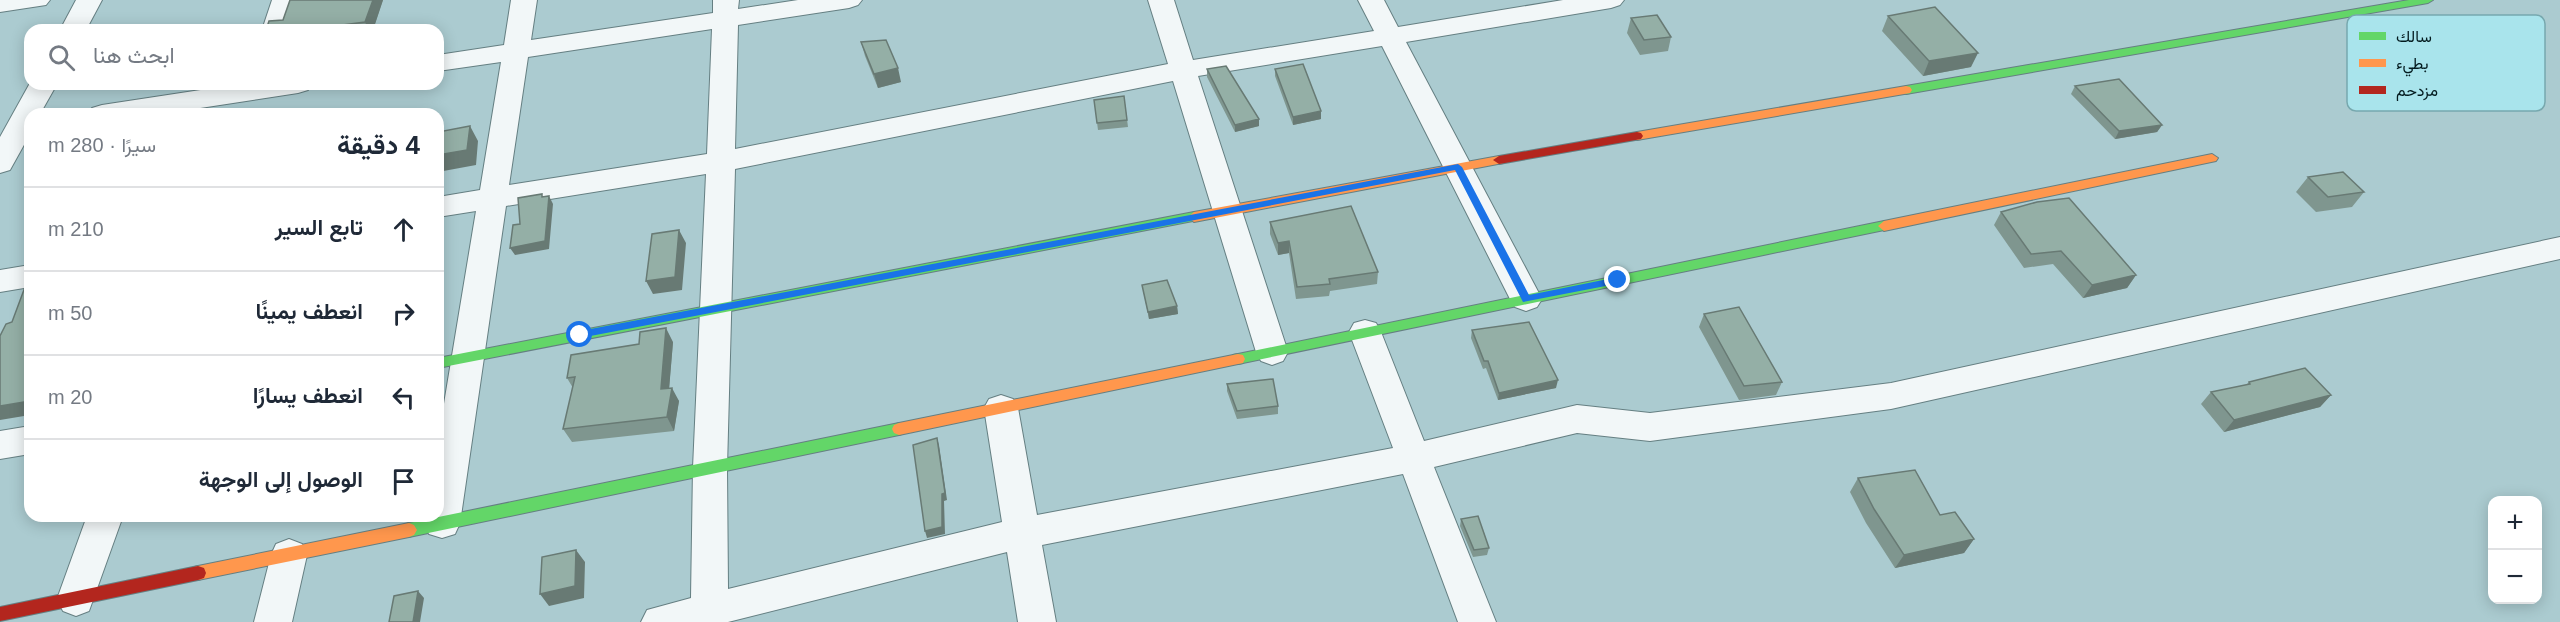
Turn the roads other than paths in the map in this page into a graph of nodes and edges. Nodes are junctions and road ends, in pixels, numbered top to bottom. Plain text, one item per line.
1 (37, 0) edge
2 (89, 0) edge
3 (285, 0) edge
4 (525, 0) edge
5 (849, 0) edge
6 (1161, 0) edge
7 (1371, 0) edge
8 (1611, 0) edge
9 (2428, 0) edge
10 (0, 4) edge
11 (726, 9) edge
12 (76, 24) edge
13 (277, 24) edge
14 (1390, 37) junction
15 (516, 51) junction
16 (444, 62) edge
17 (1183, 70) junction
18 (39, 90) edge
19 (275, 90) edge
20 (252, 96) edge
21 (28, 108) edge
22 (152, 108) edge
23 (17, 127) edge
24 (2212, 158) dead end
25 (720, 162) junction
26 (0, 163) edge
27 (1458, 167) junction
28 (494, 197) junction
29 (444, 206) edge
30 (1228, 212) junction
31 (2560, 248) edge
32 (24, 277) edge
33 (0, 281) edge
34 (1526, 299) junction
35 (715, 308) junction
36 (1365, 332) junction
37 (1272, 352) junction
38 (468, 357) junction
39 (444, 362) edge
40 (1002, 408) junction
41 (24, 441) edge
42 (0, 445) edge
43 (1414, 458) junction
44 (710, 468) junction
45 (444, 510) edge
46 (103, 522) edge
47 (442, 523) joint
48 (1022, 533) junction
49 (289, 555) junction
50 (76, 599) junction
51 (0, 614) edge
52 (709, 617) edge
53 (273, 622) edge
54 (660, 622) edge
55 (1036, 622) edge
56 (1477, 622) edge

1 - 10 street
2 - 12 street
3 - 13 street
4 - 15 street
5 - 11 street
6 - 17 street
7 - 14 street
8 - 14 street
9 - 27 street
11 - 15 street
11 - 25 street
14 - 17 street
14 - 27 street
15 - 16 street
15 - 28 street
17 - 25 street
17 - 30 street
18 - 21 street
19 - 20 street
20 - 22 street
23 - 26 street
24 - 34 street
25 - 28 street
25 - 35 street
27 - 30 street
27 - 34 street
28 - 29 street
28 - 38 street
30 - 35 street
30 - 37 street
31 - 43 street
32 - 33 street
34 - 36 street
35 - 38 street
35 - 44 street
36 - 37 street
36 - 43 street
37 - 40 street
38 - 39 street
38 - 45 street
40 - 44 street
40 - 48 street
41 - 42 street
43 - 48 street
43 - 56 street
44 - 47 street
44 - 52 street
46 - 50 street
47 - 49 street
48 - 52 street
48 - 55 street
49 - 50 street
49 - 53 street
50 - 51 street
52 - 54 street

